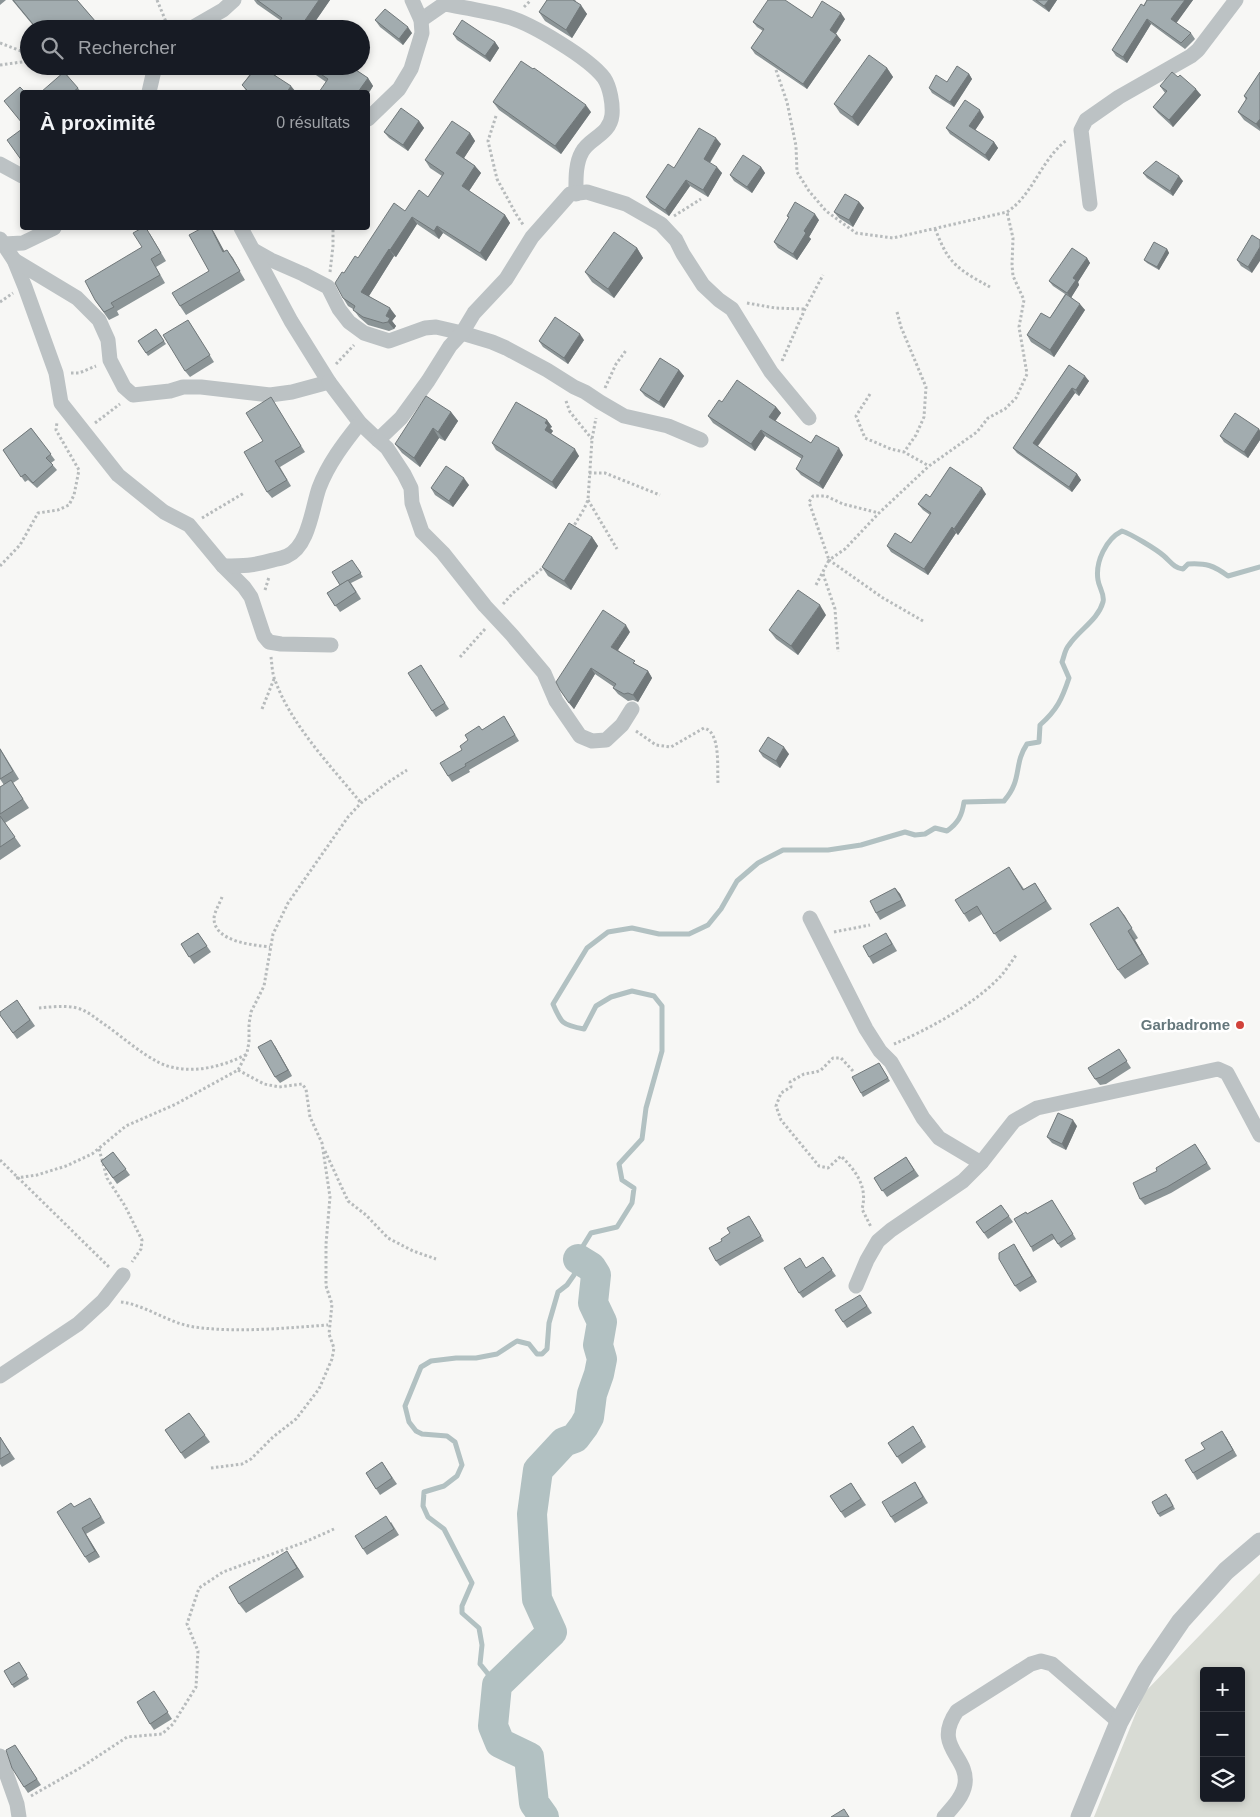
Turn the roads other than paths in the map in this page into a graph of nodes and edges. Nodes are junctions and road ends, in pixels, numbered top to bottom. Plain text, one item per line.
1 (234, 0) edge
2 (412, 0) edge
3 (1236, 0) edge
4 (446, 2) edge
5 (206, 20) edge
6 (421, 20) junction
7 (153, 75) edge
8 (149, 90) edge
9 (370, 117) edge
10 (0, 164) edge
11 (20, 175) edge
12 (576, 194) junction
13 (1090, 204) dead end
14 (50, 230) edge
15 (242, 230) edge
16 (2, 242) edge
17 (254, 250) junction
18 (14, 260) junction
19 (462, 333) junction
20 (329, 382) junction
21 (809, 418) dead end
22 (360, 423) junction
23 (378, 440) junction
24 (701, 440) dead end
25 (223, 566) junction
26 (331, 645) dead end
27 (632, 709) dead end
28 (810, 918) dead end
29 (1260, 1135) edge
30 (981, 1163) junction
31 (122, 1275) road end
32 (856, 1286) dead end
33 (0, 1376) edge
34 (1260, 1542) edge
35 (1119, 1722) junction
36 (0, 1756) edge
37 (18, 1810) edge
38 (944, 1817) edge
39 (1080, 1817) edge

1 - 5 street
2 - 6 street
3 - 13 street
4 - 6 street
4 - 12 street
6 - 9 street
7 - 8 street
10 - 11 street
12 - 19 street
12 - 21 street
14 - 16 street
15 - 17 street
16 - 18 street
17 - 19 street
17 - 20 street
18 - 20 street
18 - 25 street
19 - 23 street
19 - 24 street
20 - 22 street
22 - 23 street
22 - 25 street
23 - 27 street
25 - 26 street
28 - 30 street
29 - 30 street
30 - 32 street
31 - 33 street
34 - 35 street
35 - 38 street
35 - 39 street
36 - 37 street

